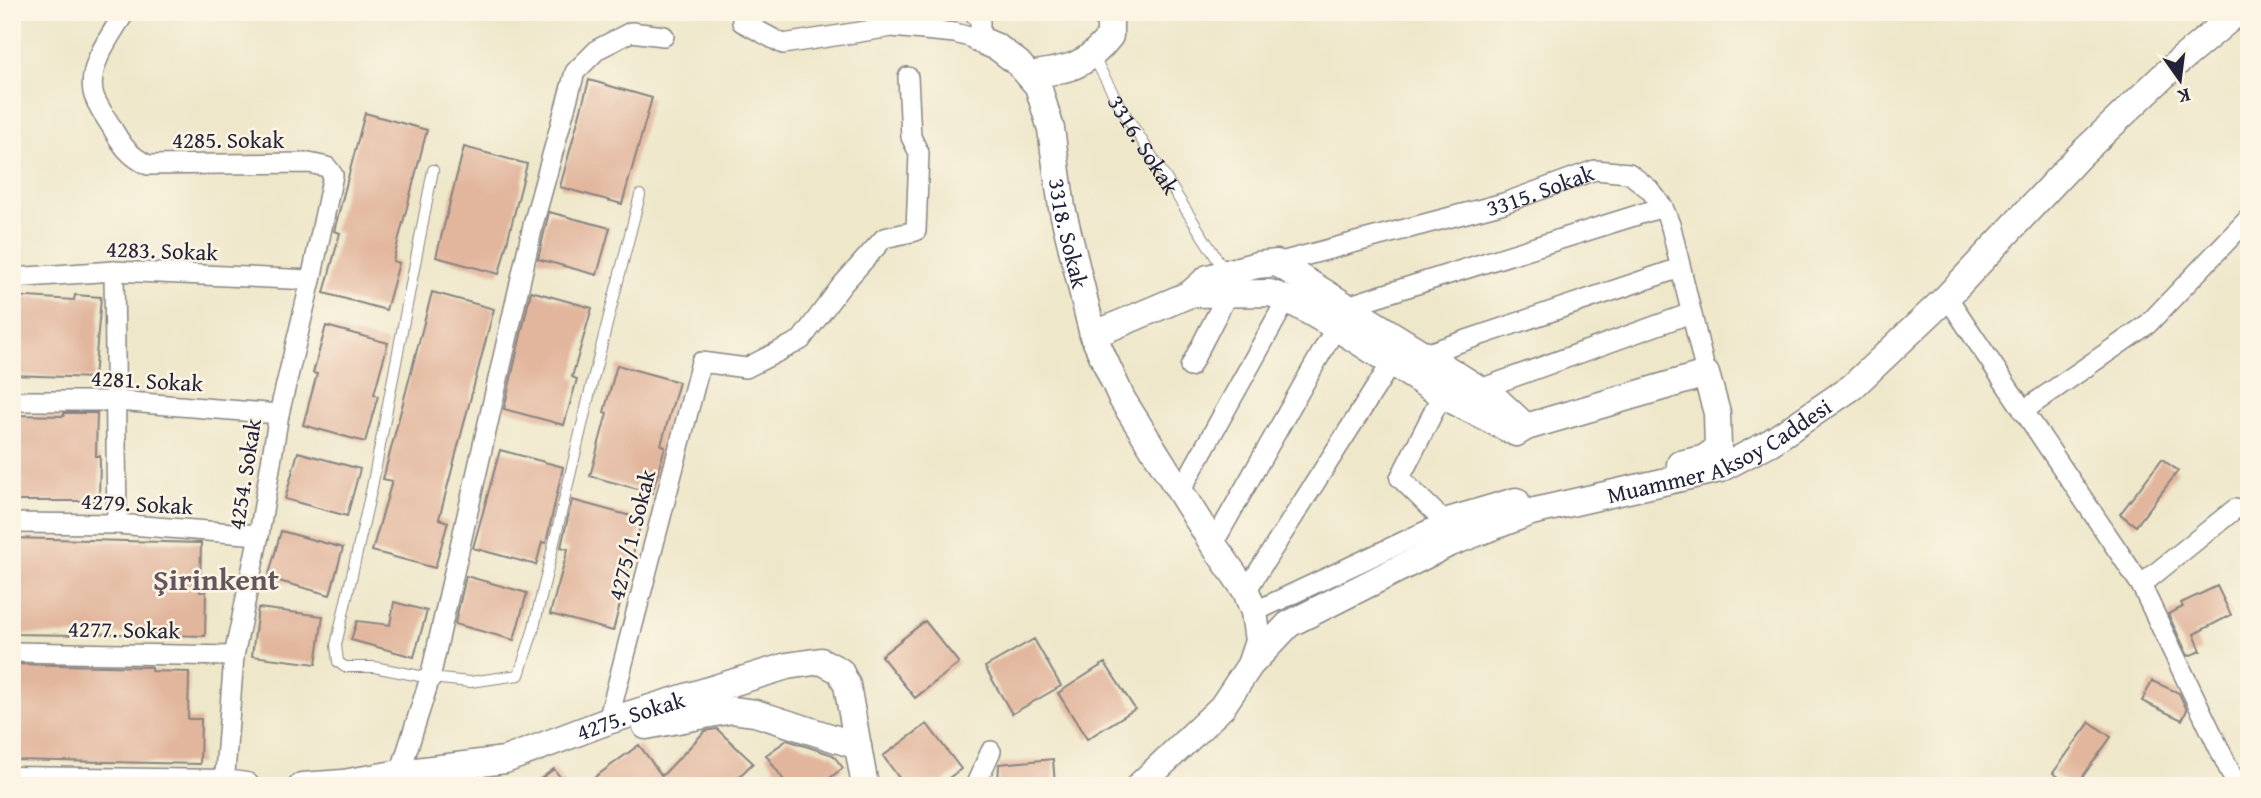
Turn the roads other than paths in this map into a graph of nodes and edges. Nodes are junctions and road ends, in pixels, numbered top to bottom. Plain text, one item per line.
1 (125, 12) edge
2 (742, 12) edge
3 (974, 12) edge
4 (1107, 12) edge
5 (2238, 12) edge
6 (664, 36) dead end
7 (980, 40) junction
8 (1093, 55) junction
9 (1029, 75) junction
10 (908, 77) dead end
11 (433, 170) dead end
12 (333, 175) joint
13 (640, 195) dead end
14 (1663, 207) junction
15 (2249, 218) edge
16 (1277, 263) junction
17 (1681, 268) junction
18 (114, 271) junction
19 (12, 278) edge
20 (311, 281) junction
21 (1227, 284) junction
22 (1947, 297) junction
23 (1287, 299) junction
24 (1691, 313) junction
25 (1342, 316) junction
26 (1093, 335) junction
27 (1424, 354) junction
28 (1392, 362) junction
29 (1189, 367) dead end
30 (1706, 374) junction
31 (1480, 389) junction
32 (1442, 395) junction
33 (12, 401) edge
34 (117, 401) junction
35 (2023, 411) junction
36 (279, 414) junction
37 (1526, 427) junction
38 (1180, 492) junction
39 (2235, 509) dead end
40 (1445, 522) junction
41 (12, 523) edge
42 (117, 524) junction
43 (259, 535) junction
44 (1213, 544) junction
45 (2141, 585) junction
46 (1250, 601) junction
47 (12, 652) edge
48 (234, 656) junction
49 (1250, 665) junction
50 (430, 678) junction
51 (608, 721) junction
52 (858, 746) junction
53 (991, 751) dead end
54 (505, 760) junction
55 (400, 773) junction
56 (12, 780) edge
57 (231, 785) edge
58 (2233, 785) edge
59 (302, 786) edge
60 (865, 786) edge
61 (975, 786) edge
62 (1139, 786) edge

1 - 12 street, 4285. Sokak
2 - 7 street, 3318. Sokak
3 - 7 street
4 - 8 street
5 - 22 street, Muammer Aksoy Caddesi
6 - 50 street
7 - 9 street, 3318. Sokak
8 - 9 street
8 - 21 lane, 3316. Sokak
9 - 26 street, 3318. Sokak
10 - 51 street, 4275/1. Sokak
11 - 50 lane
12 - 20 street, 4254. Sokak
13 - 50 lane
14 - 16 street, 3315. Sokak
14 - 17 street, 3315. Sokak
14 - 25 street
15 - 35 street
16 - 21 street
16 - 25 street
17 - 24 street, 3315. Sokak
17 - 27 street
18 - 19 street, 4283. Sokak
18 - 20 street, 4283. Sokak
18 - 34 street
20 - 36 street, 4254. Sokak
21 - 23 street
21 - 26 street
21 - 29 street
22 - 35 street
22 - 49 street, Muammer Aksoy Caddesi
23 - 25 street
23 - 38 street
24 - 30 street, 3315. Sokak
24 - 31 street
25 - 27 street
25 - 28 street
25 - 44 street
26 - 38 street, 3318. Sokak
27 - 31 street
28 - 32 street
28 - 46 street
30 - 37 street
30 - 40 street
31 - 37 street
32 - 37 street
32 - 40 street
33 - 34 street, 4281. Sokak
34 - 36 street, 4281. Sokak
34 - 42 street
35 - 45 street
36 - 43 street, 4254. Sokak
38 - 44 street, 3318. Sokak
39 - 45 street
40 - 46 street
41 - 42 street, 4279. Sokak
42 - 43 street, 4279. Sokak
43 - 48 street, 4254. Sokak
44 - 46 street, 3318. Sokak
45 - 58 street
46 - 49 street
47 - 48 street, 4277. Sokak
48 - 57 street, 4254. Sokak
49 - 62 street, Muammer Aksoy Caddesi
50 - 55 street
51 - 52 street, 4275. Sokak
51 - 54 street, 4275. Sokak
52 - 54 street
52 - 60 street, 4275. Sokak
53 - 61 street
54 - 55 street, 4275. Sokak
55 - 59 street, 4275. Sokak
56 - 57 street

